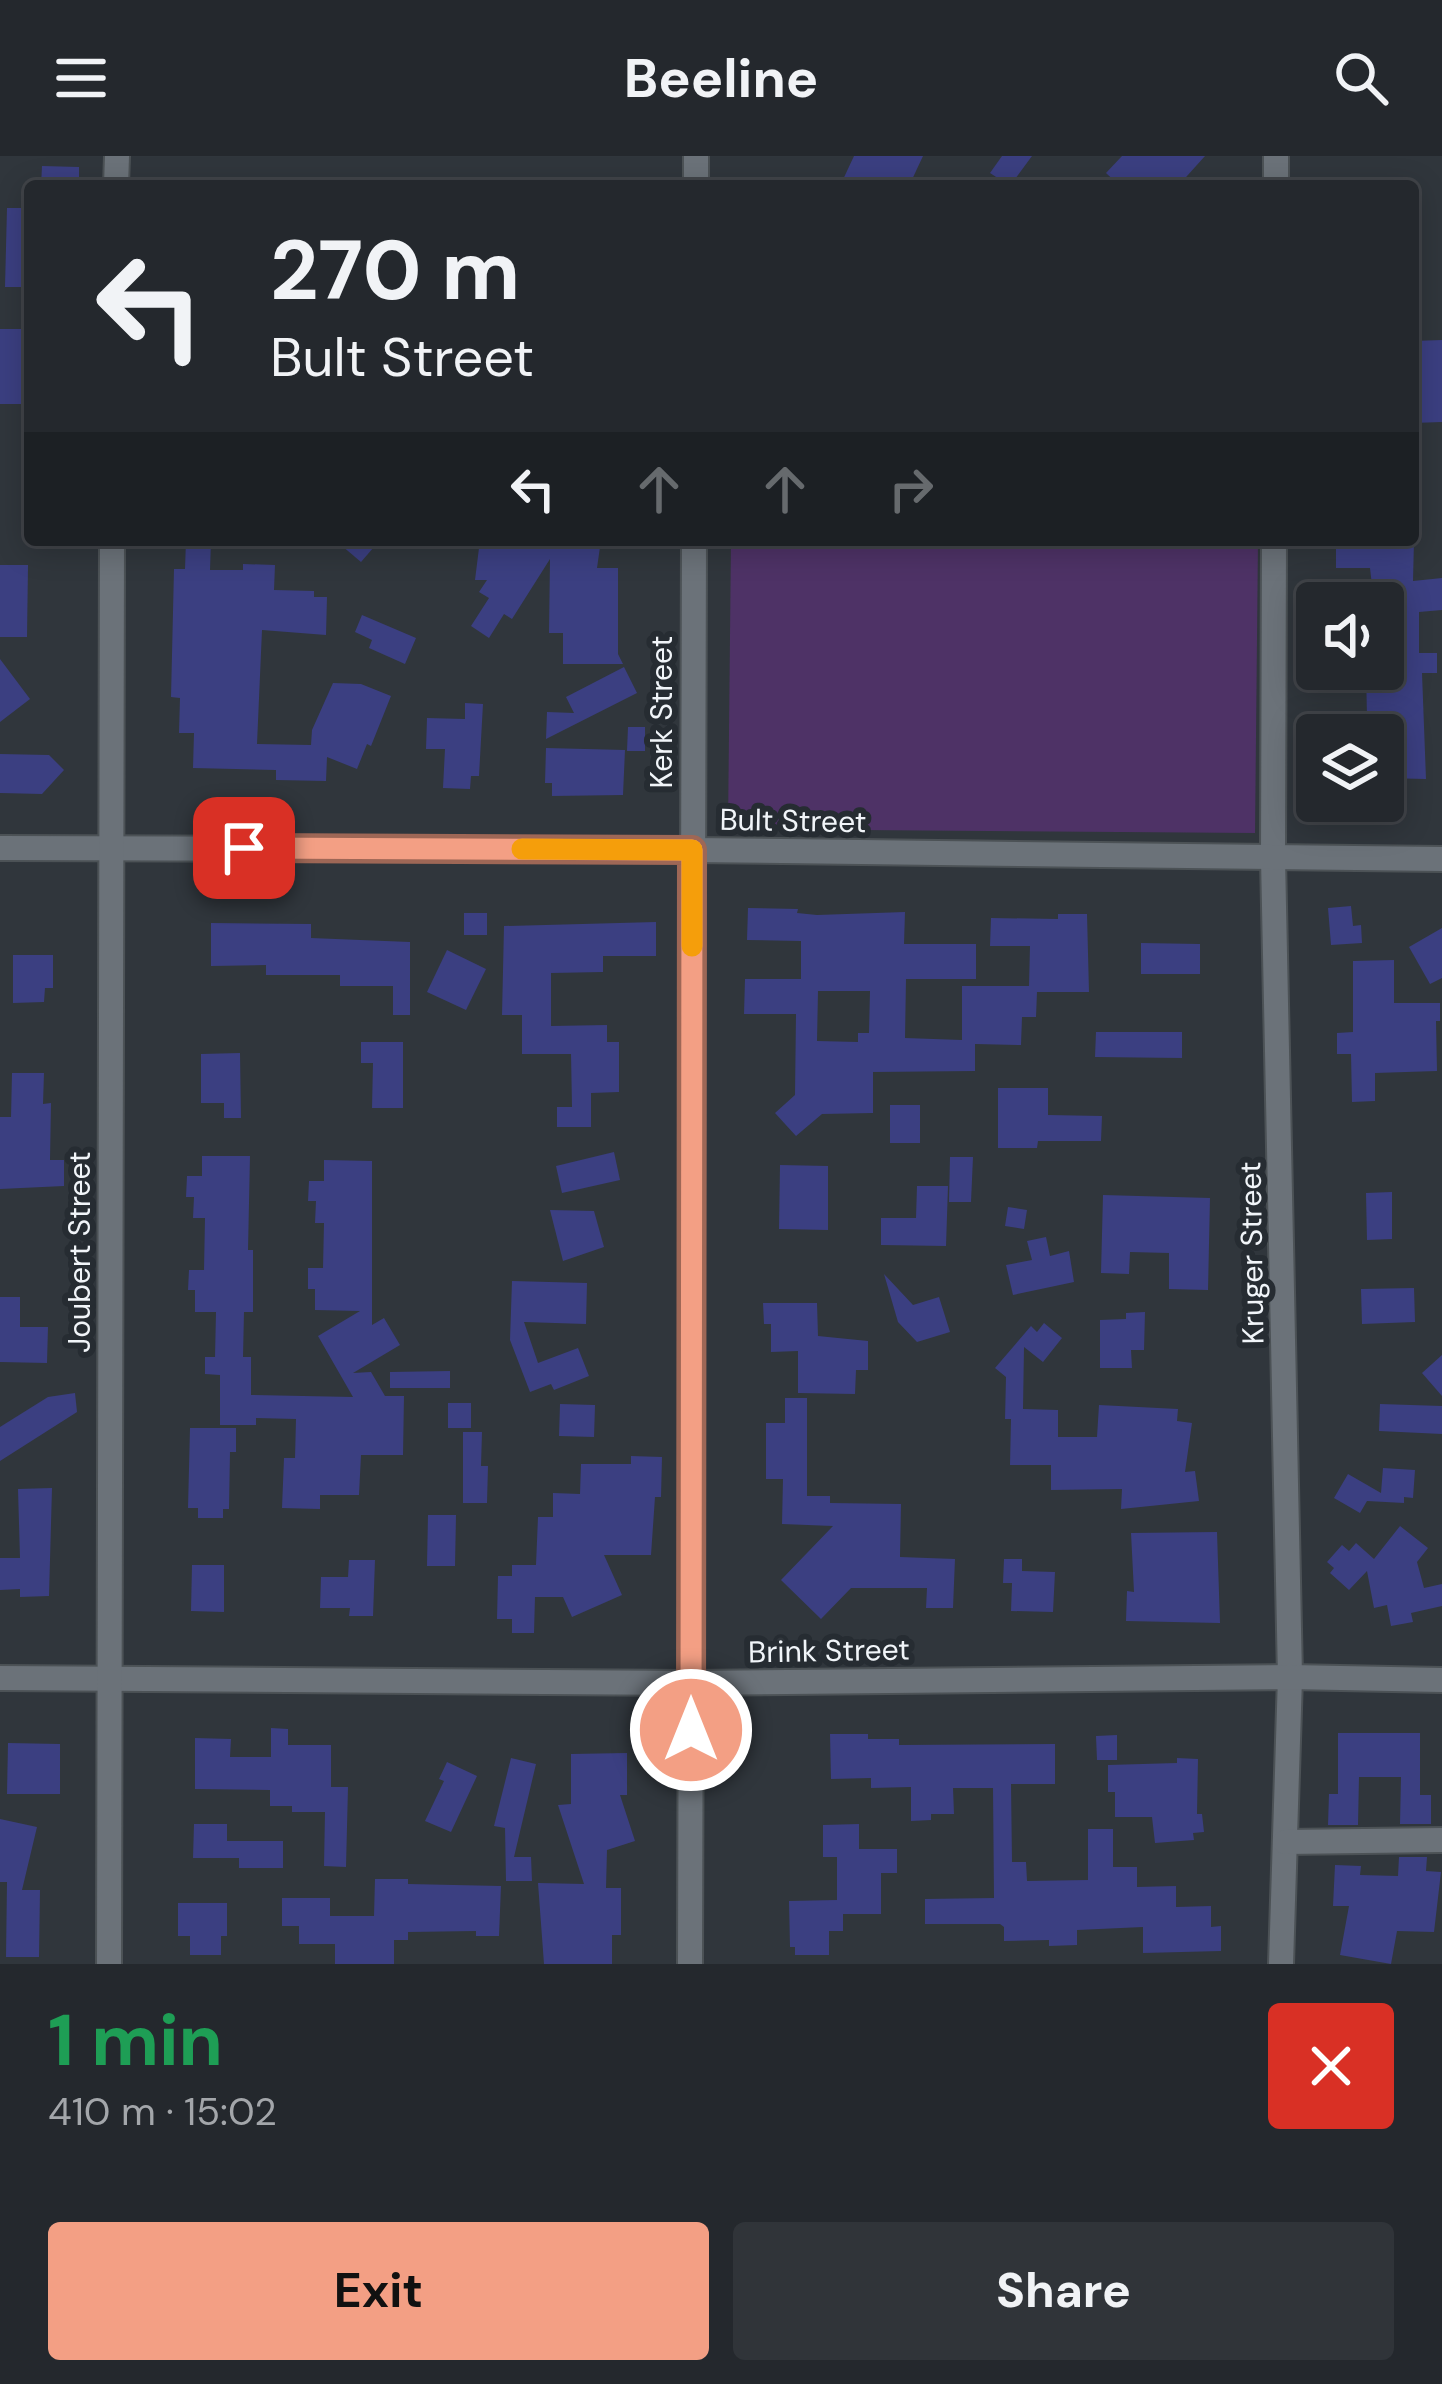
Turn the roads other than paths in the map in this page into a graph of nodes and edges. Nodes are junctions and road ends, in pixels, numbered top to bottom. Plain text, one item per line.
1 (112, 546) edge
2 (694, 546) edge
3 (1274, 546) edge
4 (0, 848) edge
5 (109, 848) junction
6 (692, 850) junction
7 (1273, 857) junction
8 (1442, 859) edge
9 (1291, 1677) junction
10 (0, 1678) edge
11 (110, 1680) junction
12 (1442, 1680) edge
13 (691, 1683) junction
14 (1442, 1840) edge
15 (1285, 1842) junction
16 (109, 1964) edge
17 (690, 1964) edge
18 (1281, 1964) edge

1 - 5 street, Joubert Street
2 - 6 street, Kerk Street
3 - 7 street, Kruger Street
4 - 5 street, Bult Street
5 - 6 street, Bult Street
5 - 11 street, Joubert Street
6 - 7 street, Bult Street
6 - 13 street, Kerk Street
7 - 8 street, Bult Street
7 - 9 street, Kruger Street
9 - 12 street, Brink Street
9 - 13 street, Brink Street
9 - 15 street, Kruger Street
10 - 11 street, Brink Street
11 - 13 street, Brink Street
11 - 16 street, Joubert Street
13 - 17 street, Kerk Street
14 - 15 street
15 - 18 street, Kruger Street

